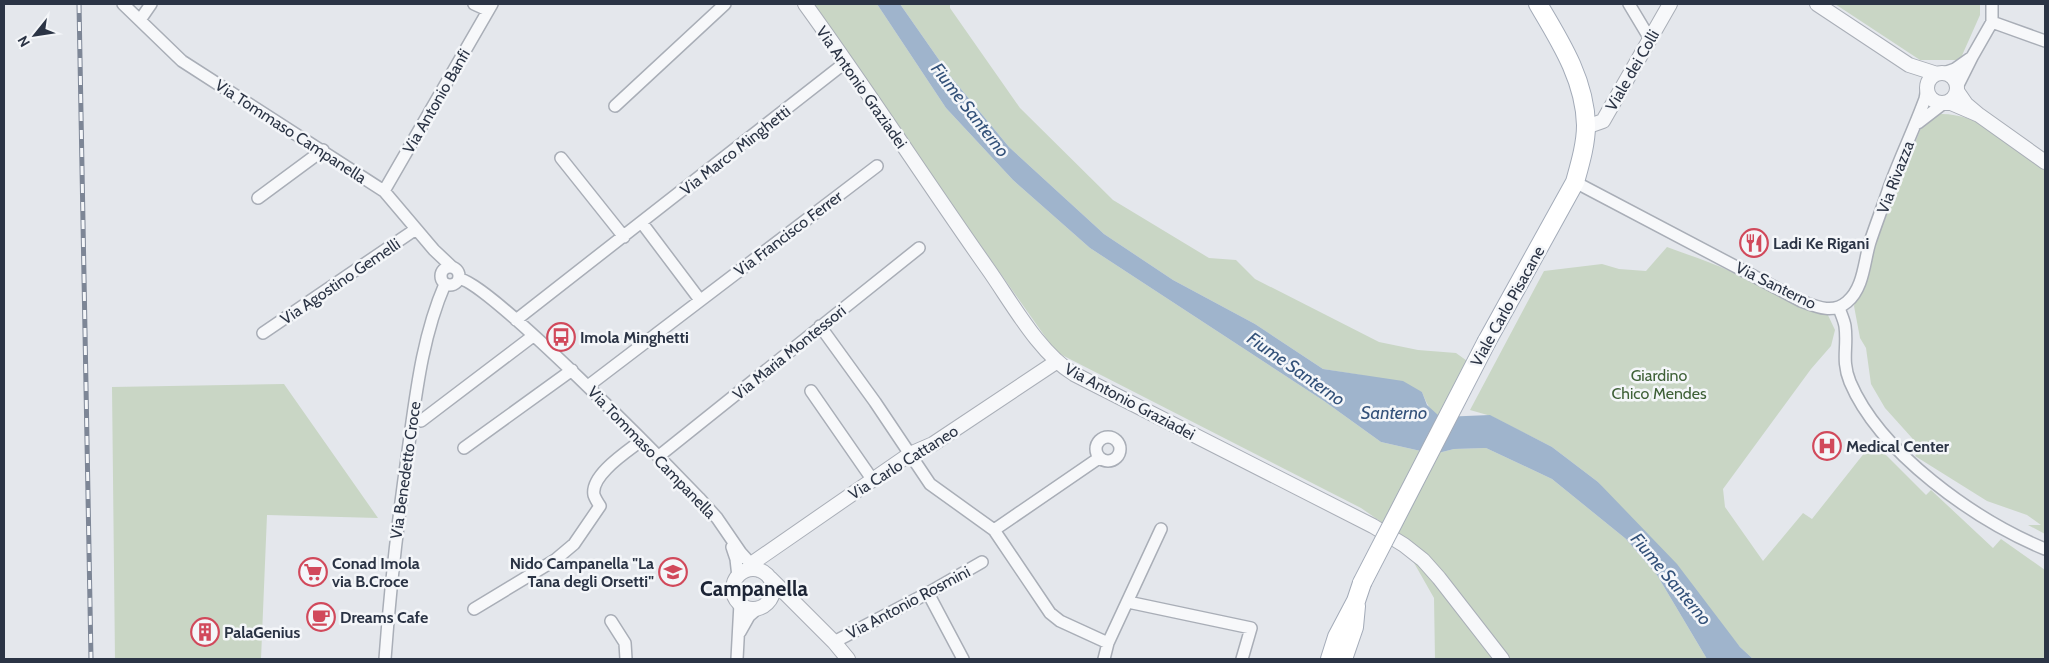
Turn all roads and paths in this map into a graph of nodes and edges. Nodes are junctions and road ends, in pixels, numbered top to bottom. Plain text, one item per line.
1 (123, 4) edge
2 (150, 4) edge
3 (474, 4) edge
4 (725, 4) edge
5 (804, 4) edge
6 (1538, 4) edge
7 (1629, 4) edge
8 (1670, 4) edge
9 (1817, 4) edge
10 (1992, 4) edge
11 (490, 7) edge
12 (140, 20) junction
13 (1992, 22) junction
14 (1650, 39) junction
15 (2045, 42) edge
16 (1972, 57) junction
17 (846, 62) junction
18 (1909, 65) junction
19 (1939, 74) junction
20 (1927, 87) junction
21 (1957, 89) junction
22 (1944, 103) junction
23 (615, 106) dead end
24 (1979, 115) junction
25 (1914, 126) junction
26 (1586, 127) junction
27 (323, 150) junction
28 (561, 158) dead end
29 (2045, 162) edge
30 (877, 166) dead end
31 (1575, 182) junction
32 (384, 191) junction
33 (258, 198) dead end
34 (642, 223) junction
35 (416, 229) junction
36 (624, 237) junction
37 (919, 248) dead end
38 (447, 269) junction
39 (459, 279) junction
40 (445, 284) junction
41 (700, 300) junction
42 (1839, 308) junction
43 (516, 320) junction
44 (820, 326) junction
45 (263, 333) dead end
46 (533, 336) junction
47 (1056, 362) junction
48 (572, 370) junction
49 (588, 386) junction
50 (811, 391) dead end
51 (421, 421) dead end
52 (642, 440) junction
53 (464, 448) dead end
54 (910, 454) junction
55 (659, 456) junction
56 (1099, 458) dead end
57 (872, 479) junction
58 (1161, 529) dead end
59 (994, 530) junction
60 (729, 535) junction
61 (2045, 548) edge
62 (982, 562) dead end
63 (759, 569) junction
64 (738, 577) junction
65 (928, 593) junction
66 (1356, 601) junction
67 (1128, 602) junction
68 (740, 603) junction
69 (762, 606) junction
70 (474, 609) dead end
71 (802, 609) junction
72 (611, 621) dead end
73 (739, 633) junction
74 (1337, 637) junction
75 (834, 642) junction
76 (1108, 644) junction
77 (384, 659) edge
78 (626, 659) edge
79 (737, 659) edge
80 (848, 659) edge
81 (963, 659) edge
82 (1104, 659) edge
83 (1242, 659) edge
84 (1330, 659) edge
85 (1342, 659) edge
86 (1502, 659) edge

1 - 12 street, Via Tommaso Campanella
2 - 12 street
3 - 11 street, Via Antonio Banfi
4 - 23 street
5 - 17 street, Via Antonio Graziadei
6 - 26 main road, Viale Carlo Pisacane
7 - 14 street
8 - 14 street, Viale dei Colli
9 - 18 street
10 - 13 street
11 - 32 street, Via Antonio Banfi
12 - 27 street, Via Tommaso Campanella
13 - 15 street
13 - 16 street
14 - 26 street, Viale dei Colli
16 - 19 street
16 - 21 street
17 - 34 street, Via Marco Minghetti
17 - 47 street, Via Antonio Graziadei
18 - 19 street
18 - 20 street
19 - 20 street
19 - 21 street
20 - 22 street
20 - 25 street, Via Rivazza
21 - 22 street
21 - 24 street
22 - 24 street
22 - 25 street, Via Rivazza
24 - 29 street
25 - 42 street, Via Rivazza
26 - 31 main road, Viale Carlo Pisacane
27 - 32 street, Via Tommaso Campanella
27 - 33 street
28 - 36 street
30 - 41 street, Via Francisco Ferrer
31 - 42 street, Via Santerno
31 - 66 main road, Viale Carlo Pisacane, bridge
32 - 35 street, Via Tommaso Campanella
34 - 36 street, Via Marco Minghetti
34 - 41 street
35 - 38 street, Via Tommaso Campanella
35 - 45 street, Via Agostino Gemelli
36 - 43 street, Via Marco Minghetti
37 - 44 street, Via Maria Montessori
38 - 39 street, Via Tommaso Campanella
38 - 40 street
39 - 40 street
39 - 43 street, Via Tommaso Campanella
40 - 77 street, Via Benedetto Croce
41 - 49 street, Via Francisco Ferrer
42 - 61 street, Via Santerno
43 - 46 street, Via Tommaso Campanella
44 - 54 street
44 - 55 street, Via Maria Montessori
46 - 48 street, Via Tommaso Campanella
46 - 51 street
47 - 54 street, Via Carlo Cattaneo
47 - 86 street, Via Antonio Graziadei
48 - 49 street, Via Tommaso Campanella
48 - 53 street
49 - 52 street, Via Tommaso Campanella
50 - 57 street
52 - 55 street, Via Tommaso Campanella
52 - 70 street
54 - 57 street, Via Carlo Cattaneo
54 - 59 street
55 - 60 street, Via Tommaso Campanella
56 - 59 street
57 - 63 street, Via Carlo Cattaneo
58 - 67 street
59 - 76 street
60 - 63 street, Via Tommaso Campanella
60 - 64 street, Via Tommaso Campanella
62 - 65 street, Via Antonio Rosmini
63 - 64 street
63 - 69 street
63 - 71 street, Via Tommaso Campanella
64 - 68 street
65 - 75 street, Via Antonio Rosmini
65 - 81 street
66 - 74 main road, Viale Carlo Pisacane
66 - 85 main road, Viale Carlo Pisacane
67 - 76 street
67 - 83 street
68 - 69 street
68 - 73 street
69 - 71 street, Via Tommaso Campanella
69 - 73 street
71 - 75 street, Via Tommaso Campanella
72 - 78 street
73 - 79 street
74 - 84 main road, Viale Carlo Pisacane
74 - 85 main road
75 - 80 street, Via Tommaso Campanella
76 - 82 street

